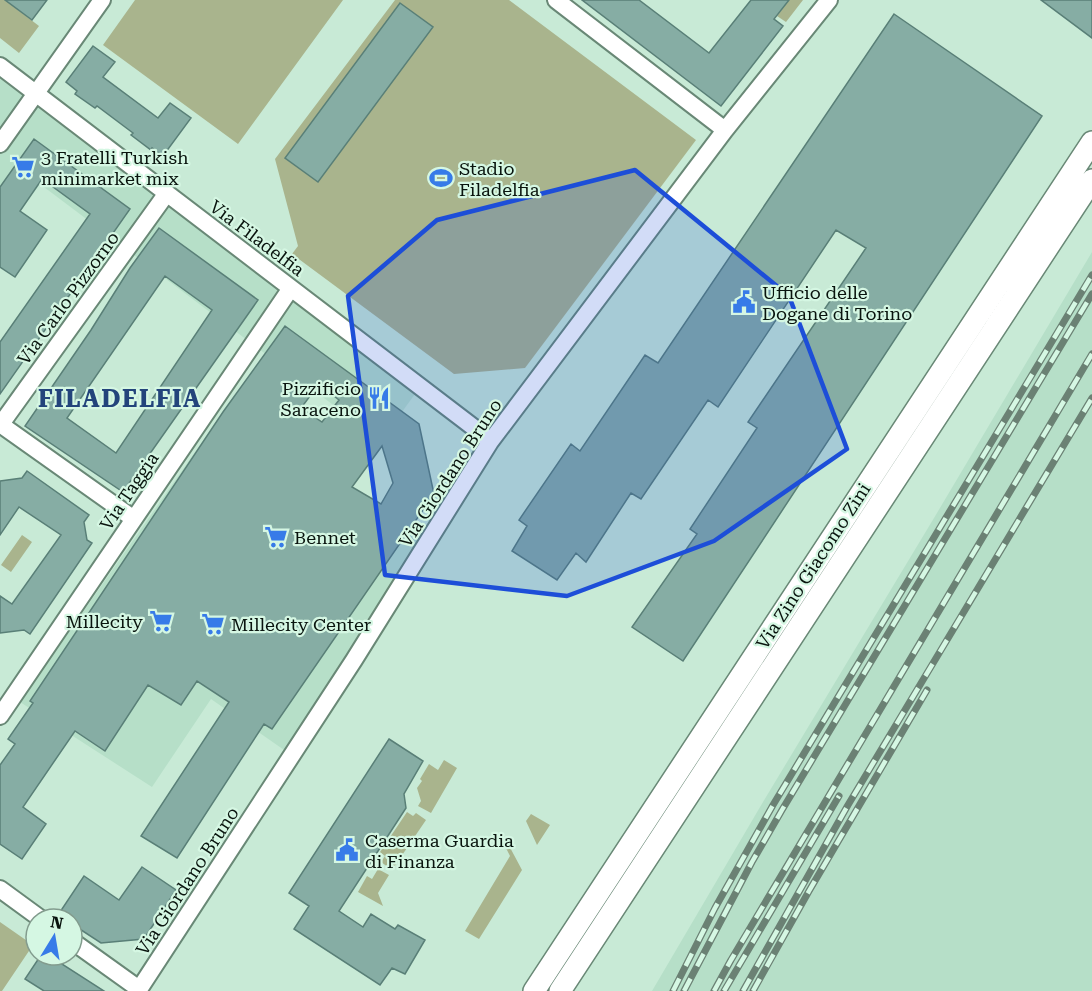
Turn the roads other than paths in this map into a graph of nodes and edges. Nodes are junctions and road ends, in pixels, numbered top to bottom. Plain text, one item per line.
1 (102, 0) edge
2 (556, 0) edge
3 (829, 0) edge
4 (0, 66) edge
5 (36, 93) junction
6 (725, 130) junction
7 (1092, 142) edge
8 (0, 144) edge
9 (1092, 180) edge
10 (167, 193) junction
11 (291, 288) junction
12 (0, 424) edge
13 (490, 442) junction
14 (134, 519) junction
15 (0, 716) edge
16 (0, 889) edge
17 (25, 907) edge
18 (84, 950) edge
19 (139, 990) edge
20 (534, 991) edge
21 (560, 991) edge

1 - 5 street
2 - 6 street
3 - 6 street, Via Giordano Bruno
4 - 5 street, Via Filadelfia
5 - 8 street
5 - 10 street, Via Filadelfia
6 - 13 street, Via Giordano Bruno
7 - 20 street, Via Zino Giacomo Zini
9 - 21 street, Via Zino Giacomo Zini
10 - 11 street, Via Filadelfia
10 - 12 street, Via Carlo Pizzorno
11 - 13 street, Via Filadelfia
11 - 14 street, Via Taggia
12 - 14 street
13 - 19 street, Via Giordano Bruno
14 - 15 street, Via Taggia
16 - 17 street
18 - 19 street

